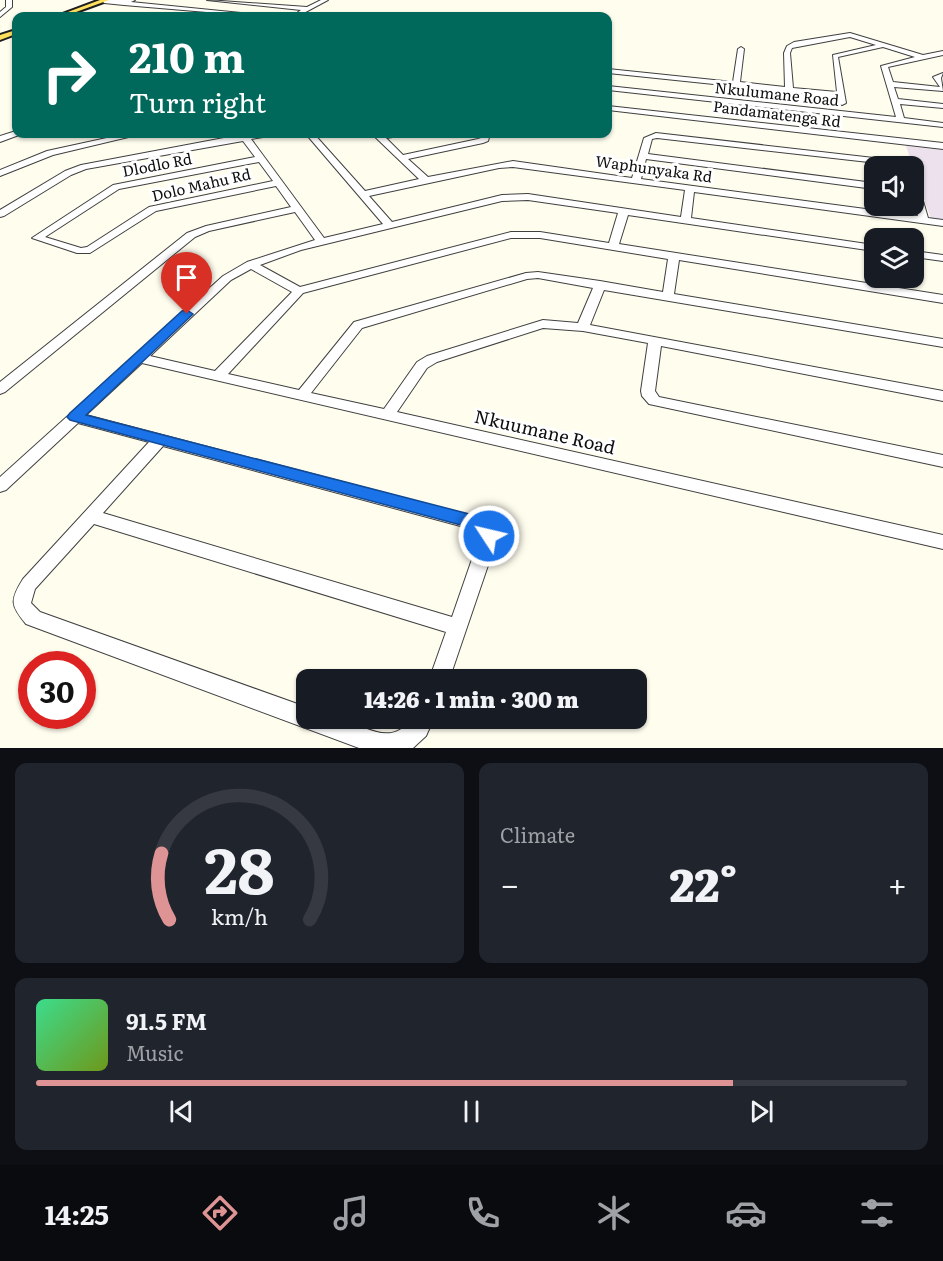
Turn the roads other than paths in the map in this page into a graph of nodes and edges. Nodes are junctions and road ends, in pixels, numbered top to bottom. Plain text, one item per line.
1 (9, 0) edge
2 (105, 0) edge
3 (132, 0) edge
4 (210, 0) edge
5 (325, 0) edge
6 (124, 3) junction
7 (308, 9) junction
8 (71, 12) edge
9 (223, 12) edge
10 (302, 12) edge
11 (0, 15) edge
12 (883, 45) junction
13 (741, 49) dead end
14 (943, 53) edge
15 (921, 57) junction
16 (612, 71) edge
17 (643, 75) junction
18 (943, 75) edge
19 (736, 84) junction
20 (889, 84) junction
21 (612, 88) edge
22 (943, 88) edge
23 (789, 90) junction
24 (638, 91) junction
25 (840, 95) junction
26 (712, 100) junction
27 (895, 101) junction
28 (943, 106) edge
29 (612, 108) edge
30 (844, 114) junction
31 (707, 119) junction
32 (901, 120) junction
33 (943, 125) edge
34 (116, 138) edge
35 (240, 138) edge
36 (246, 138) edge
37 (314, 138) edge
38 (381, 138) edge
39 (485, 138) edge
40 (900, 141) junction
41 (943, 146) edge
42 (642, 156) junction
43 (904, 156) edge
44 (401, 158) junction
45 (260, 159) junction
46 (864, 160) edge
47 (0, 173) edge
48 (425, 180) junction
49 (636, 181) junction
50 (278, 183) junction
51 (864, 185) edge
52 (690, 188) junction
53 (363, 194) junction
54 (297, 209) junction
55 (624, 211) junction
56 (0, 214) edge
57 (923, 216) edge
58 (686, 220) junction
59 (924, 220) junction
60 (943, 223) edge
61 (389, 224) junction
62 (37, 238) joint
63 (321, 241) junction
64 (613, 246) junction
65 (864, 247) edge
66 (924, 255) edge
67 (674, 256) junction
68 (943, 258) edge
69 (251, 264) junction
70 (600, 284) junction
71 (299, 291) junction
72 (668, 296) junction
73 (943, 299) edge
74 (583, 327) junction
75 (655, 342) junction
76 (943, 343) edge
77 (139, 358) junction
78 (219, 375) junction
79 (0, 389) edge
80 (303, 394) junction
81 (943, 396) edge
82 (387, 415) junction
83 (75, 417) junction
84 (159, 440) junction
85 (943, 461) edge
86 (0, 486) edge
87 (90, 516) junction
88 (943, 542) edge
89 (458, 627) junction
90 (443, 669) edge
91 (296, 713) edge
92 (342, 729) edge
93 (417, 729) edge

1 - 11 street
2 - 6 street
2 - 8 main road
3 - 6 street
4 - 7 street
5 - 7 street
6 - 9 street
7 - 10 street
12 - 15 street
12 - 23 street
12 - 25 street
13 - 19 street
14 - 15 street
15 - 20 street
16 - 17 street
17 - 19 street
17 - 24 street
18 - 22 street
19 - 23 street
20 - 22 street
20 - 27 street
21 - 24 street, Nkulumane Road
23 - 25 street
24 - 26 street, Nkulumane Road
25 - 30 street
26 - 30 street, Nkulumane Road
26 - 31 street
27 - 28 street
27 - 32 street
29 - 31 street, Pandamatenga Rd
30 - 32 street, Nkulumane Road
31 - 40 street, Pandamatenga Rd
32 - 33 street, Nkulumane Road
34 - 47 street
35 - 56 street
36 - 45 street
37 - 53 street
38 - 44 street
39 - 44 street
40 - 41 street, Pandamatenga Rd
40 - 43 street
42 - 46 street
42 - 49 street
42 - 51 street
44 - 48 street
45 - 50 street
45 - 62 street, Dlodlo Rd
48 - 49 street, Waphunyaka Rd
48 - 53 street, Waphunyaka Rd
49 - 52 street, Waphunyaka Rd
50 - 54 street
50 - 62 street, Dolo Mahu Rd
52 - 58 street
52 - 59 street, Waphunyaka Rd
53 - 61 street
54 - 63 street
54 - 79 street
55 - 58 street
55 - 61 street
55 - 64 street
57 - 59 street
58 - 65 street
59 - 60 street, Waphunyaka Rd
61 - 63 street
63 - 69 street
64 - 67 street
64 - 71 street
66 - 68 street
67 - 72 street
67 - 73 street
69 - 71 street
69 - 77 street
70 - 72 street
70 - 74 street
70 - 80 street
71 - 78 street
72 - 76 street
74 - 75 street
74 - 82 street
75 - 81 street
75 - 85 street
77 - 78 street, Nkuumane Road
77 - 83 street
78 - 80 street, Nkuumane Road
80 - 82 street, Nkuumane Road
82 - 88 street, Nkuumane Road
83 - 84 street
83 - 86 street
84 - 87 street
84 - 89 street
87 - 89 street
87 - 91 street
89 - 90 street
92 - 93 street

